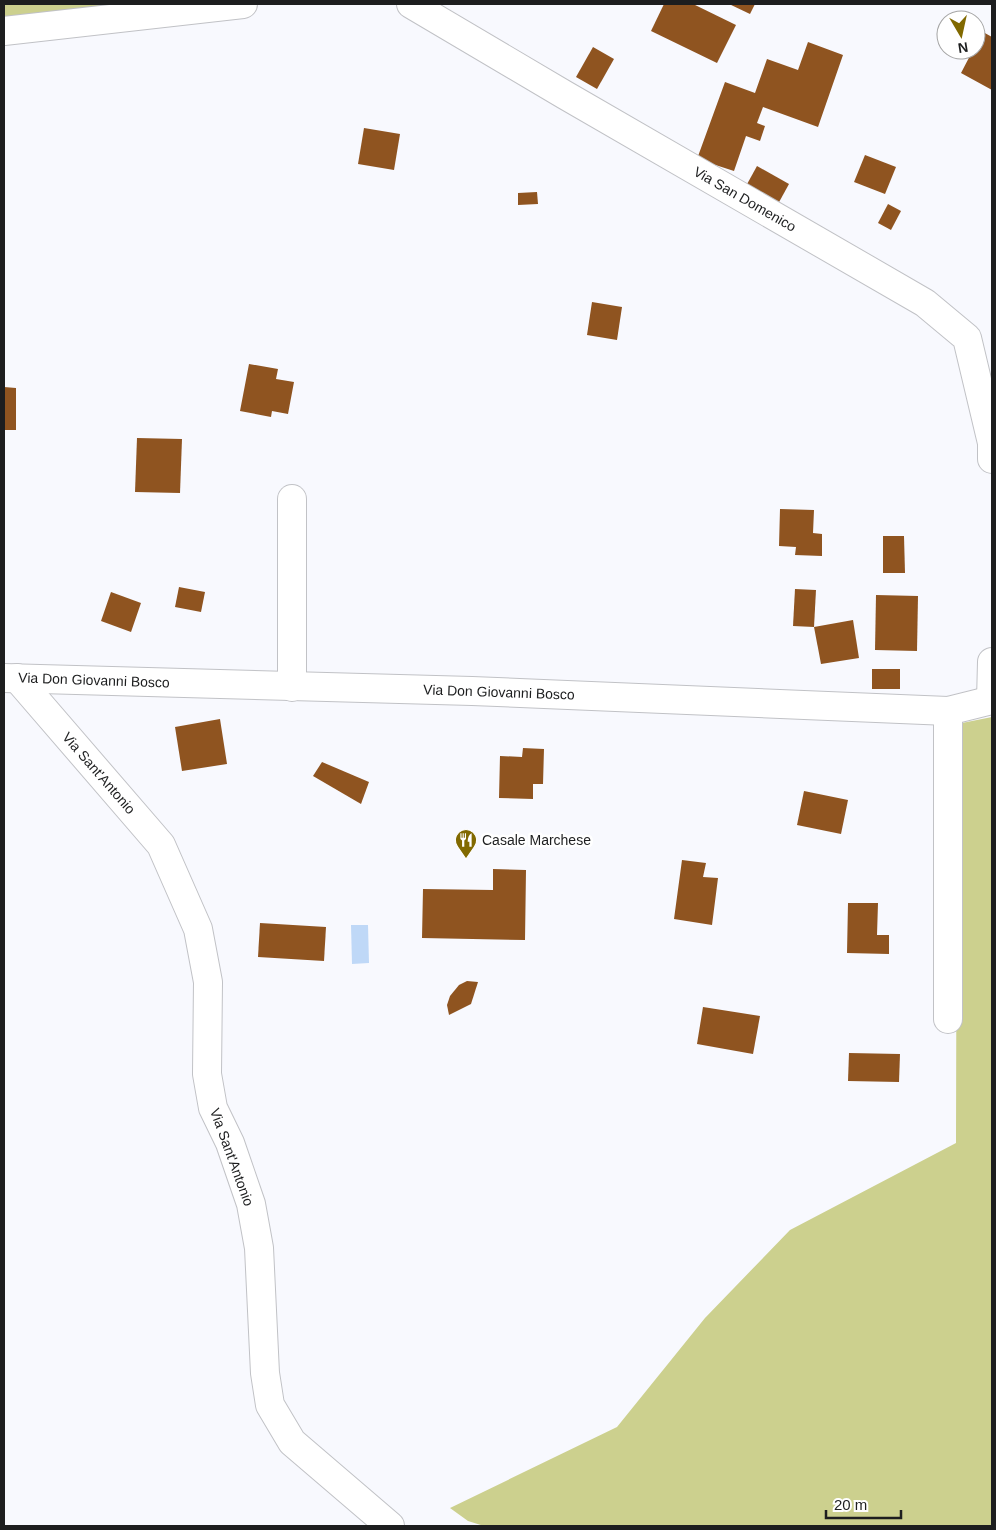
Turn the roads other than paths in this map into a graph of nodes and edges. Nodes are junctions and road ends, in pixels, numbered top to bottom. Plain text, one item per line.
1 (243, 4) edge
2 (411, 4) edge
3 (4, 31) edge
4 (992, 459) edge
5 (292, 499) dead end
6 (992, 662) edge
7 (10, 678) edge
8 (292, 687) junction
9 (992, 700) edge
10 (948, 710) junction
11 (948, 1019) dead end
12 (390, 1526) edge

1 - 3 street
2 - 4 street, Via San Domenico
5 - 8 street
6 - 9 street
7 - 8 street, Via Don Giovanni Bosco
7 - 12 street, Via Sant'Antonio
8 - 10 street, Via Don Giovanni Bosco
9 - 10 street, Via Don Giovanni Bosco
10 - 11 street

